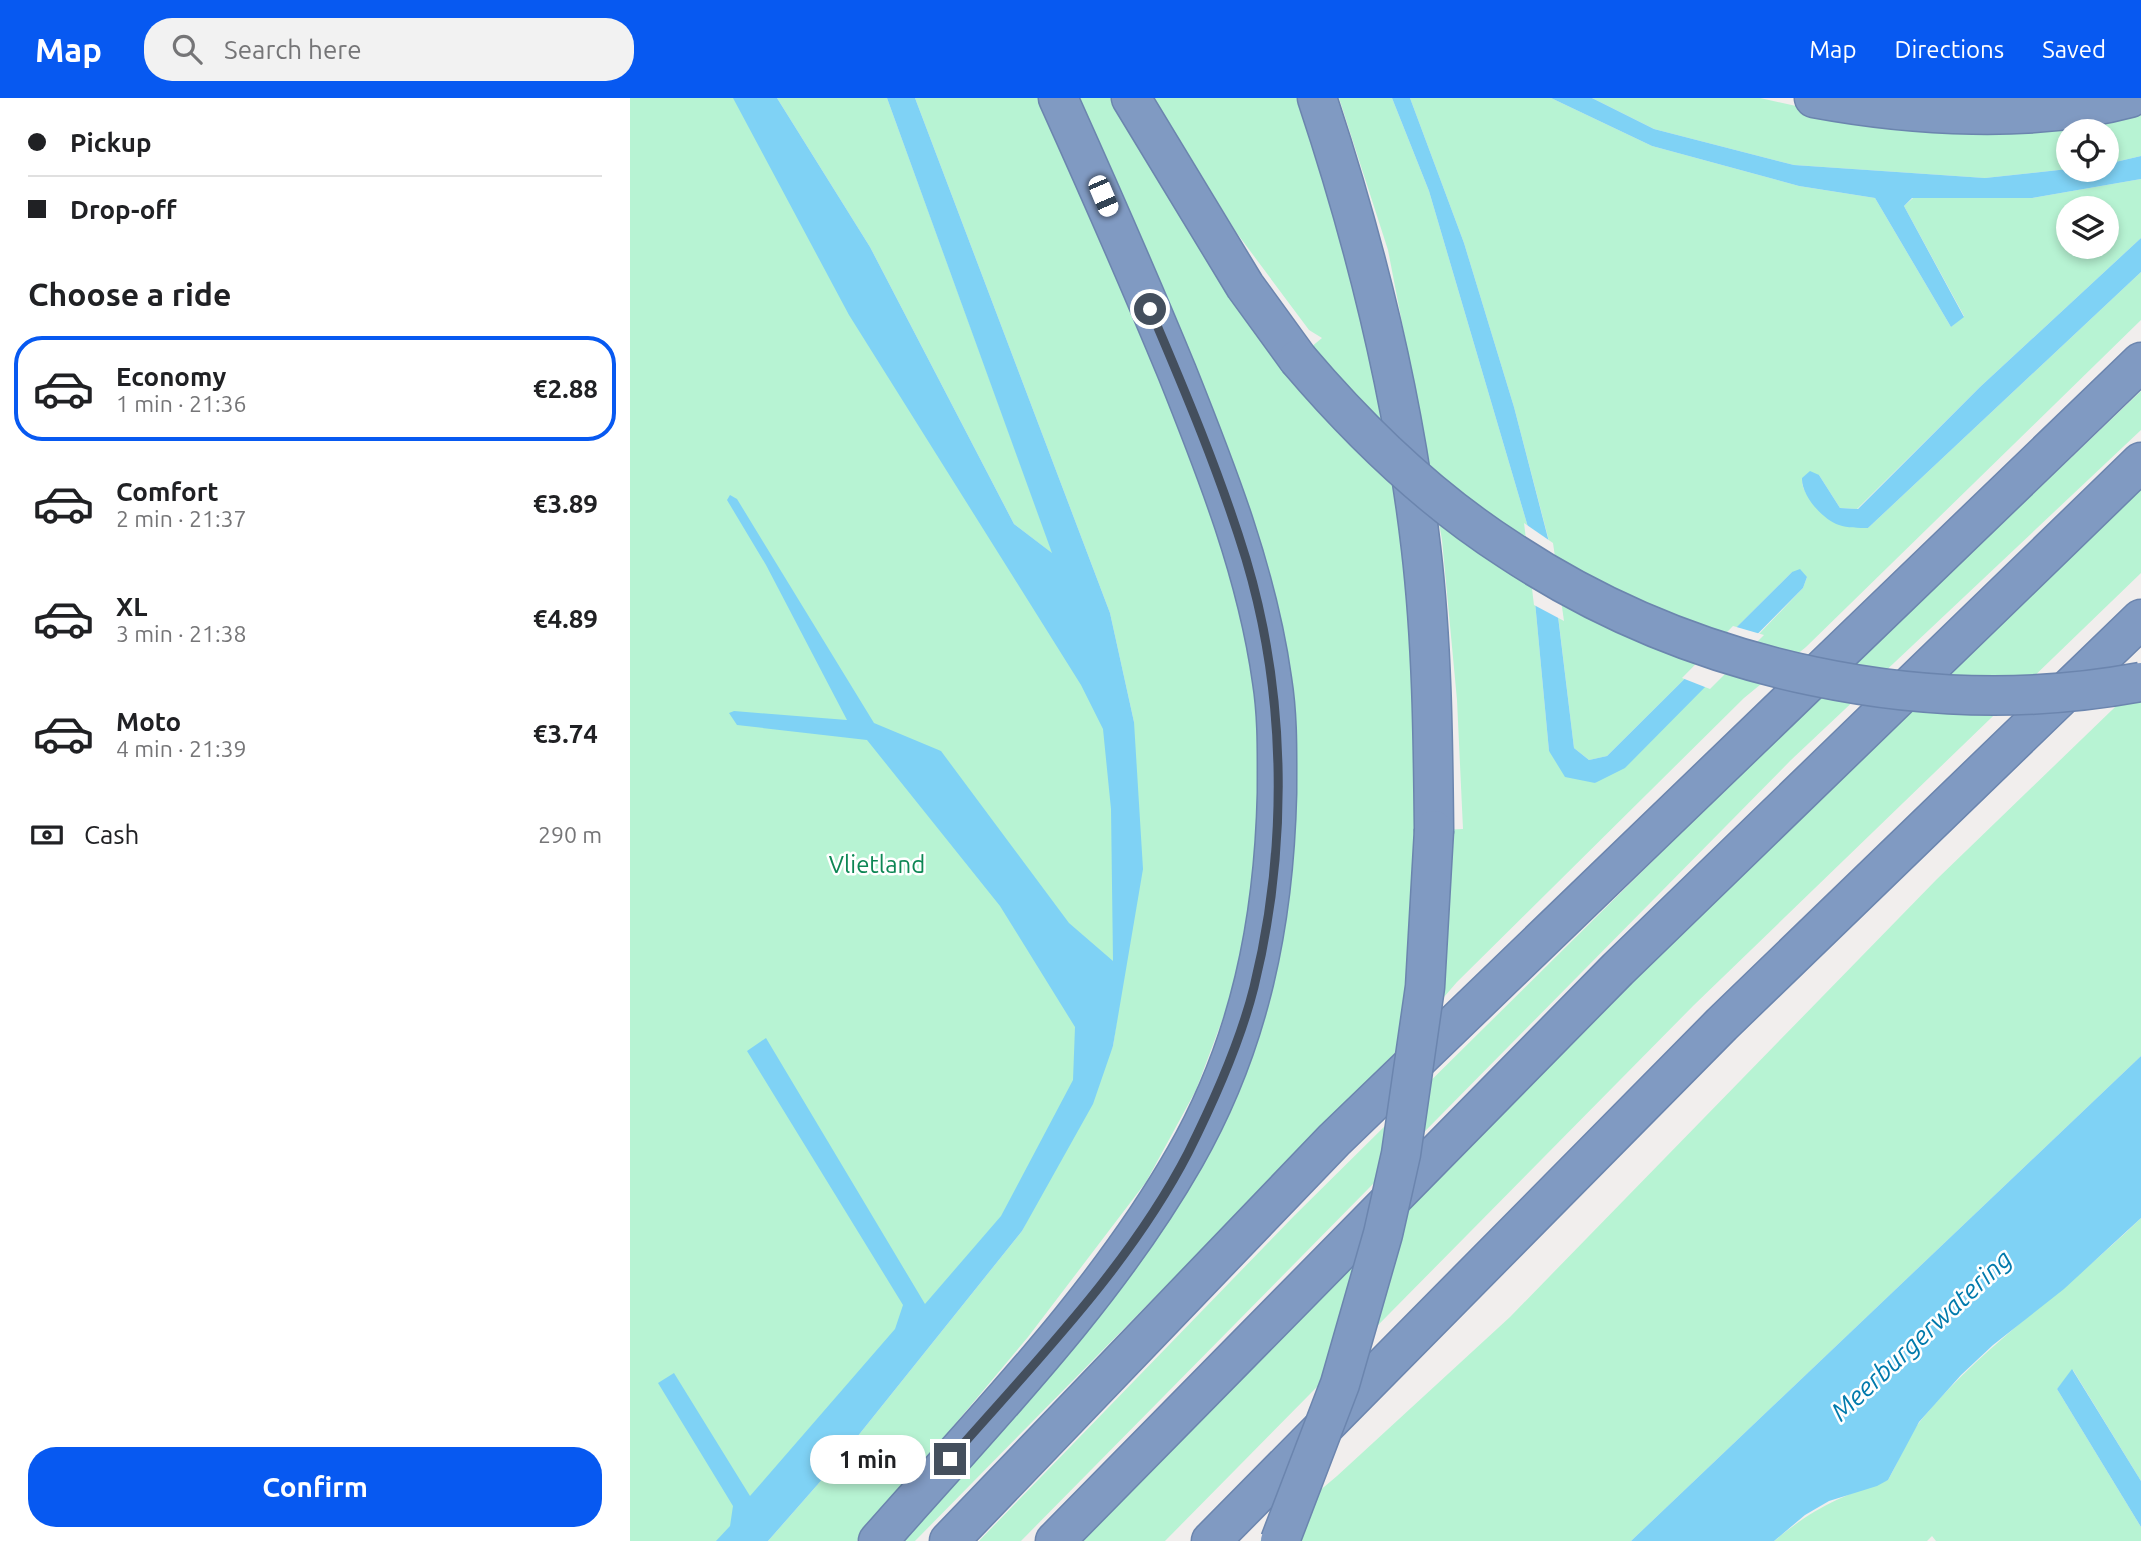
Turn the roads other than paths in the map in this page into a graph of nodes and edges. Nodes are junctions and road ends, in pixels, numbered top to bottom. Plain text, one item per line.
1 (1058, 98) edge
2 (1131, 98) edge
3 (1317, 98) edge
4 (1814, 98) edge
5 (2130, 98) edge
6 (2141, 362) edge
7 (2141, 462) edge
8 (2141, 620) edge
9 (2141, 682) edge
10 (878, 1541) edge
11 (949, 1541) edge
12 (1055, 1541) edge
13 (1211, 1541) edge
14 (1280, 1541) edge

1 - 10 highway
2 - 9 highway, bridge
3 - 14 highway, bridge
4 - 5 highway
6 - 11 highway
7 - 12 highway
8 - 13 highway

